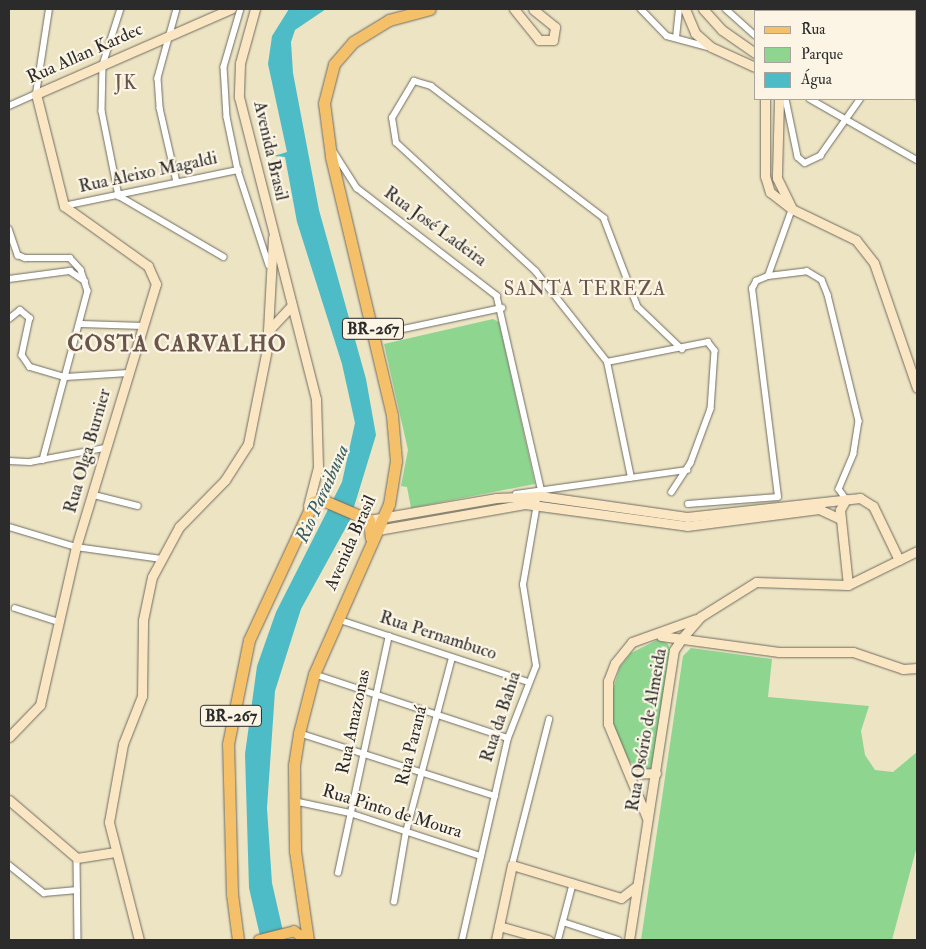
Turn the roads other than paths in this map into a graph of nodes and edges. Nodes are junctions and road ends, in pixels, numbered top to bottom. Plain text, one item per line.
1 (49, 9) edge
2 (122, 9) edge
3 (177, 9) edge
4 (230, 9) edge
5 (241, 9) edge
6 (255, 9) edge
7 (430, 9) edge
8 (514, 9) edge
9 (533, 9) edge
10 (641, 9) edge
11 (678, 9) edge
12 (685, 9) edge
13 (703, 9) edge
14 (726, 9) edge
15 (754, 34) edge
16 (168, 35) junction
17 (676, 38) junction
18 (712, 48) junction
19 (754, 52) edge
20 (103, 66) junction
21 (754, 67) edge
22 (36, 94) junction
23 (765, 100) edge
24 (779, 100) edge
25 (786, 100) edge
26 (812, 100) edge
27 (859, 100) edge
28 (9, 106) edge
29 (848, 121) junction
30 (766, 131) junction
31 (329, 144) junction
32 (778, 145) junction
33 (917, 160) edge
34 (238, 170) junction
35 (177, 182) junction
36 (119, 196) junction
37 (64, 206) junction
38 (792, 210) junction
39 (9, 229) edge
40 (272, 236) junction
41 (224, 257) dead end
42 (270, 267) junction
43 (768, 276) junction
44 (9, 280) edge
45 (85, 281) junction
46 (291, 306) junction
47 (502, 308) junction
48 (9, 319) edge
49 (279, 319) junction
50 (295, 323) junction
51 (81, 324) junction
52 (143, 326) junction
53 (268, 331) junction
54 (375, 335) junction
55 (682, 349) junction
56 (606, 362) junction
57 (128, 373) junction
58 (66, 377) junction
59 (917, 388) edge
60 (105, 448) junction
61 (42, 460) junction
62 (9, 462) edge
63 (687, 470) junction
64 (631, 478) junction
65 (315, 485) junction
66 (672, 492) dead end
67 (94, 495) junction
68 (540, 496) junction
69 (846, 499) junction
70 (322, 500) junction
71 (389, 504) junction
72 (688, 504) dead end
73 (819, 504) junction
74 (138, 506) dead end
75 (308, 506) junction
76 (436, 513) junction
77 (383, 517) junction
78 (366, 519) junction
79 (840, 519) junction
80 (9, 527) edge
81 (378, 530) junction
82 (370, 543) junction
83 (76, 547) junction
84 (917, 551) edge
85 (163, 559) junction
86 (899, 560) junction
87 (848, 585) junction
88 (16, 608) dead end
89 (700, 617) junction
90 (337, 619) junction
91 (59, 622) junction
92 (658, 635) junction
93 (388, 636) junction
94 (682, 638) junction
95 (695, 640) junction
96 (673, 654) junction
97 (452, 658) junction
98 (917, 668) edge
99 (314, 674) junction
100 (529, 682) junction
101 (376, 694) junction
102 (436, 713) junction
103 (549, 720) dead end
104 (298, 733) junction
105 (9, 736) edge
106 (508, 738) junction
107 (363, 753) junction
108 (421, 771) junction
109 (656, 773) junction
110 (630, 774) junction
111 (495, 796) junction
112 (9, 800) edge
113 (294, 801) junction
114 (350, 814) junction
115 (648, 821) junction
116 (406, 832) junction
117 (114, 852) junction
118 (481, 856) junction
119 (77, 858) junction
120 (9, 865) edge
121 (512, 865) junction
122 (338, 873) dead end
123 (573, 883) junction
124 (638, 884) junction
125 (77, 890) junction
126 (622, 898) junction
127 (394, 902) dead end
128 (632, 918) junction
129 (563, 922) junction
130 (499, 926) junction
131 (78, 940) edge
132 (139, 940) edge
133 (238, 940) edge
134 (259, 940) edge
135 (307, 940) edge
136 (462, 940) edge
137 (496, 940) edge
138 (548, 940) edge
139 (558, 940) edge
140 (618, 940) edge
141 (629, 940) edge

1 - 22 street
2 - 20 street
3 - 16 street
4 - 16 main road, Rua Allan Kardec
5 - 34 street
6 - 40 main road, Avenida Brasil
7 - 31 highway, Avenida Brasil / BR-267
8 - 9 main road
10 - 17 street
11 - 17 street
12 - 18 main road
13 - 19 main road
14 - 15 street
16 - 20 main road, Rua Allan Kardec
16 - 35 street
17 - 18 street
18 - 21 main road
20 - 22 main road, Rua Allan Kardec
20 - 36 street
22 - 28 street, Rua Allan Kardec
22 - 37 main road
23 - 30 main road
24 - 32 main road
25 - 29 street
26 - 29 street
27 - 29 street
29 - 33 street
30 - 32 main road
30 - 38 main road
31 - 47 street, Rua José Ladeira
31 - 54 highway, Avenida Brasil / BR-267
32 - 38 main road
34 - 35 street, Rua Aleixo Magaldi
34 - 42 street
35 - 36 street, Rua Aleixo Magaldi
36 - 37 street, Rua Aleixo Magaldi
36 - 41 street
37 - 52 main road, Rua Olga Burnier
38 - 43 street
38 - 59 main road
39 - 45 street
40 - 42 main road
40 - 46 main road, Avenida Brasil
42 - 53 main road
43 - 69 street
43 - 72 street
44 - 45 street
45 - 51 street
46 - 49 main road
46 - 50 main road, Avenida Brasil
47 - 54 street
47 - 68 street, Rua José Ladeira
48 - 58 street
49 - 50 main road
49 - 53 main road
50 - 65 main road, Avenida Brasil
51 - 52 street
51 - 58 street
52 - 57 main road, Rua Olga Burnier
53 - 85 main road
54 - 71 highway, Avenida Brasil / BR-267
55 - 56 street
55 - 56 street
55 - 63 street
56 - 64 street
57 - 58 street
57 - 60 main road, Rua Olga Burnier
58 - 61 street
60 - 61 street
60 - 67 main road, Rua Olga Burnier
61 - 62 street
63 - 64 street
63 - 66 street
64 - 68 street
65 - 70 main road
65 - 75 main road, Avenida Brasil
67 - 74 street
67 - 83 main road, Rua Olga Burnier
68 - 73 main road
68 - 76 main road
68 - 76 main road
68 - 100 street, Rua da Bahia
69 - 73 main road
69 - 79 main road
69 - 86 main road
70 - 75 highway
70 - 78 highway
71 - 77 highway, Avenida Brasil / BR-267
71 - 78 highway
73 - 79 main road
75 - 133 highway, Avenida Brasil / BR-267
76 - 77 main road
76 - 81 main road
77 - 78 main road
77 - 81 highway, Avenida Brasil / BR-267
78 - 82 highway
79 - 87 main road
80 - 83 street
81 - 82 highway, Avenida Brasil / BR-267
82 - 90 highway, Avenida Brasil / BR-267
83 - 85 street
83 - 91 main road, Rua Olga Burnier
84 - 86 main road, Rua Osório de Almeida
85 - 117 main road
86 - 87 main road, Rua Osório de Almeida
87 - 89 main road, Rua Osório de Almeida
88 - 91 street
89 - 92 main road
89 - 94 main road, Rua Osório de Almeida
90 - 93 street, Rua Pernambuco
90 - 99 highway, Avenida Brasil / BR-267
91 - 105 main road, Rua Olga Burnier
92 - 94 main road
92 - 96 main road
92 - 110 main road
93 - 97 street, Rua Pernambuco
93 - 101 street, Rua Amazonas
94 - 95 main road
94 - 96 main road, Rua Osório de Almeida
95 - 96 main road
95 - 98 main road
96 - 109 main road, Rua Osório de Almeida
97 - 100 street, Rua Pernambuco
97 - 102 street, Rua Paraná
99 - 101 street
99 - 104 highway, Avenida Brasil / BR-267
100 - 106 street, Rua da Bahia
101 - 102 street
101 - 107 street, Rua Amazonas
102 - 106 street
102 - 108 street, Rua Paraná
103 - 121 street
104 - 107 street
104 - 113 highway, Avenida Brasil / BR-267
106 - 111 street, Rua da Bahia
107 - 108 street
107 - 114 street, Rua Amazonas
108 - 111 street
108 - 116 street, Rua Paraná
109 - 110 main road
109 - 115 main road, Rua Osório de Almeida
110 - 115 main road
111 - 118 street, Rua da Bahia
112 - 119 main road
113 - 114 street, Rua Pinto de Moura
113 - 135 highway, Avenida Brasil / BR-267
114 - 116 street, Rua Pinto de Moura
114 - 122 street, Rua Amazonas
115 - 124 main road, Rua Osório de Almeida
116 - 118 street, Rua Pinto de Moura
116 - 127 street, Rua Paraná
117 - 119 main road
117 - 132 main road
118 - 136 street, Rua da Bahia
119 - 125 street
120 - 125 street
121 - 123 main road
121 - 130 main road
123 - 126 main road
123 - 129 street
124 - 126 main road
124 - 128 main road, Rua Osório de Almeida
125 - 131 street
126 - 128 main road
128 - 141 main road, Rua Osório de Almeida
129 - 139 street
129 - 140 street
130 - 137 main road
130 - 138 main road
134 - 135 main road, BR-267

